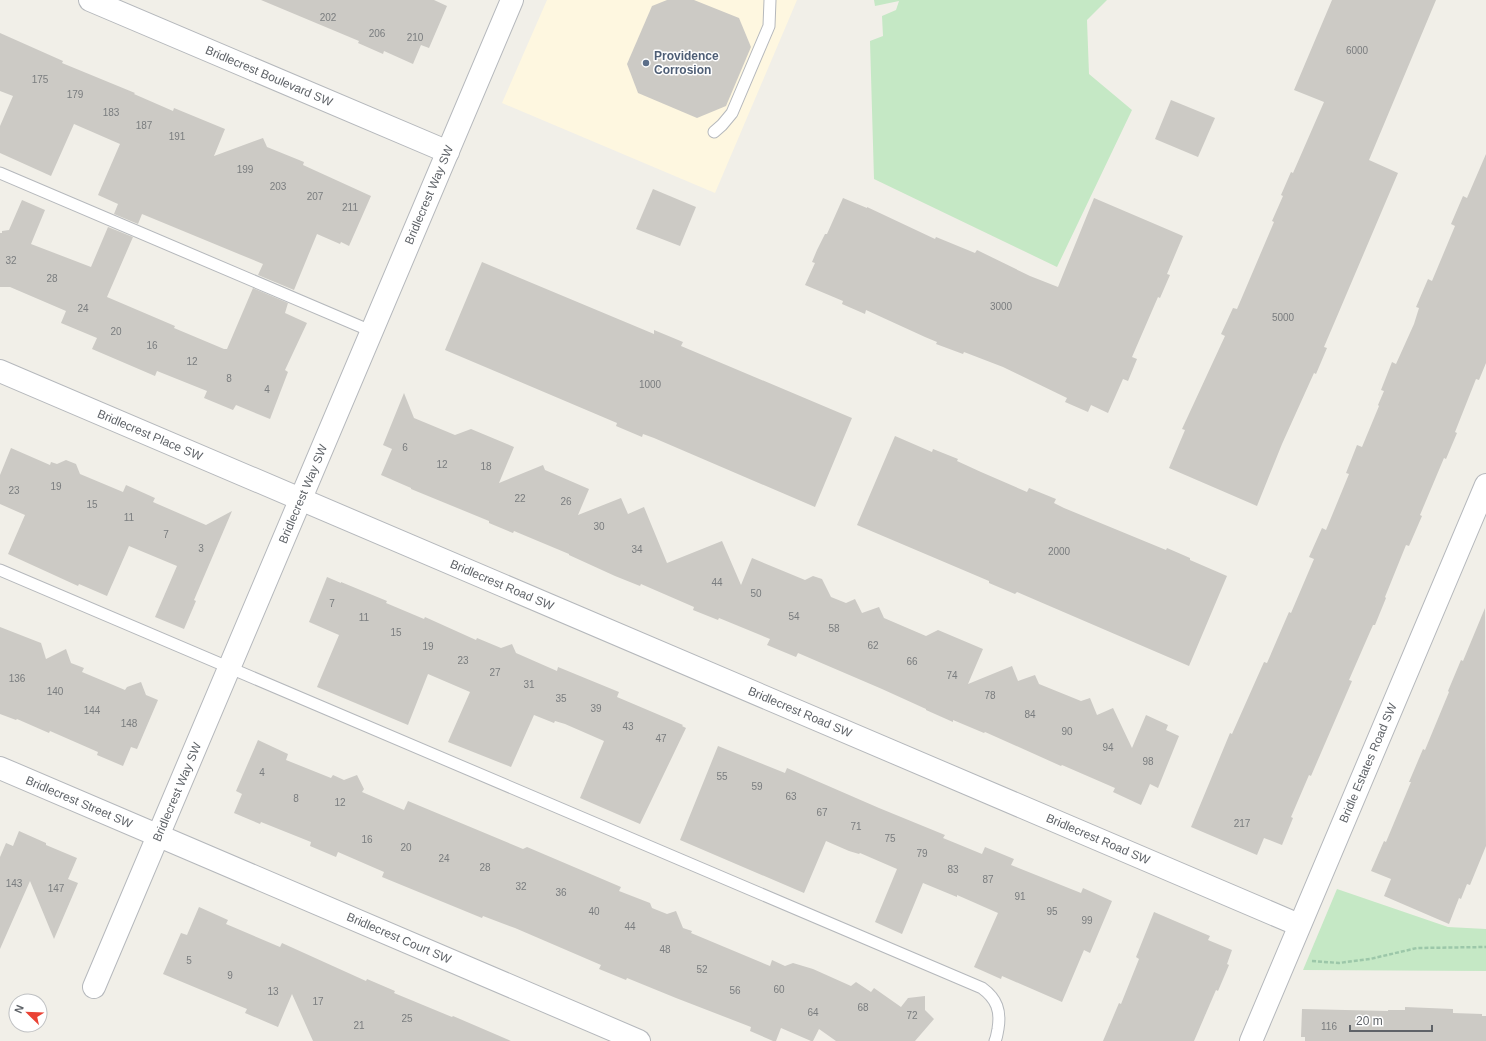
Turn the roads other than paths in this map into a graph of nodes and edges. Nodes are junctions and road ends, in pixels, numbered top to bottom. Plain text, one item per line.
1 (90, 0) edge
2 (512, 0) edge
3 (770, 0) edge
4 (714, 132) dead end
5 (448, 152) junction
6 (0, 173) edge
7 (371, 331) junction
8 (0, 371) edge
9 (1486, 485) edge
10 (300, 499) junction
11 (0, 570) edge
12 (230, 668) junction
13 (0, 768) edge
14 (158, 836) junction
15 (1299, 925) junction
16 (94, 987) dead end
17 (639, 1041) edge
18 (995, 1041) edge
19 (1250, 1041) edge

1 - 5 street, Bridlecrest Boulevard SW
2 - 5 street, Bridlecrest Way SW
3 - 4 lane
5 - 7 street, Bridlecrest Way SW
6 - 7 lane
7 - 10 street, Bridlecrest Way SW
8 - 10 street, Bridlecrest Place SW
9 - 15 street, Bridle Estates Road SW
10 - 12 street, Bridlecrest Way SW
10 - 15 street, Bridlecrest Road SW
11 - 12 lane
12 - 14 street, Bridlecrest Way SW
12 - 18 lane
13 - 14 street, Bridlecrest Street SW
14 - 16 street, Bridlecrest Way SW
14 - 17 street, Bridlecrest Court SW
15 - 19 street, Bridle Estates Road SW

